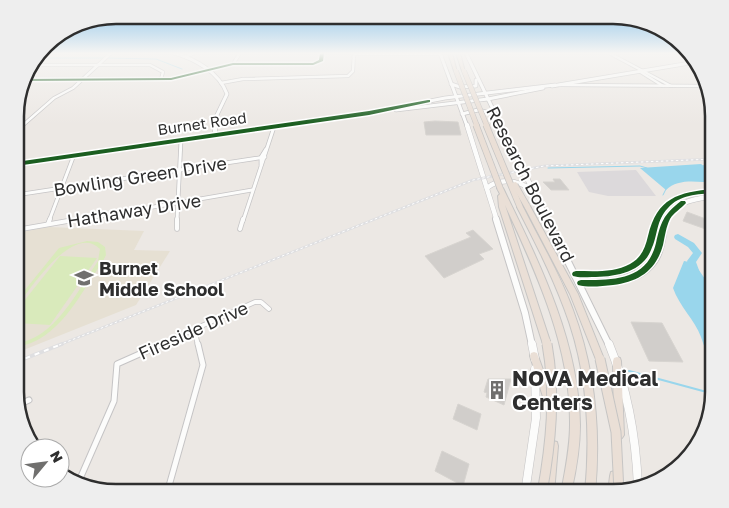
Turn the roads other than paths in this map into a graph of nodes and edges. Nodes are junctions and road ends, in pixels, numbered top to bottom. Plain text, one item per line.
1 (86, 77) edge
2 (162, 77) edge
3 (185, 77) edge
4 (214, 77) edge
5 (344, 77) edge
6 (448, 77) edge
7 (458, 77) edge
8 (466, 77) edge
9 (474, 77) edge
10 (477, 77) edge
11 (606, 77) edge
12 (650, 77) edge
13 (652, 77) edge
14 (31, 80) edge
15 (82, 80) junction
16 (161, 80) junction
17 (220, 83) junction
18 (480, 83) junction
19 (451, 84) junction
20 (555, 85) junction
21 (664, 86) junction
22 (671, 86) junction
23 (700, 86) edge
24 (509, 89) junction
25 (485, 93) junction
26 (455, 97) junction
27 (500, 97) junction
28 (488, 98) junction
29 (457, 103) junction
30 (492, 106) junction
31 (432, 107) junction
32 (392, 109) junction
33 (462, 114) junction
34 (495, 114) junction
35 (24, 124) edge
36 (274, 127) junction
37 (215, 135) junction
38 (181, 140) junction
39 (74, 155) junction
40 (263, 157) junction
41 (24, 163) edge
42 (179, 170) junction
43 (61, 188) junction
44 (487, 188) junction
45 (252, 190) junction
46 (532, 190) junction
47 (705, 193) edge
48 (24, 194) edge
49 (705, 198) edge
50 (177, 202) junction
51 (666, 204) junction
52 (506, 207) junction
53 (523, 207) junction
54 (674, 208) junction
55 (657, 214) junction
56 (666, 218) junction
57 (48, 224) junction
58 (24, 228) edge
59 (177, 229) dead end
60 (240, 229) dead end
61 (576, 274) junction
62 (581, 283) junction
63 (269, 309) dead end
64 (194, 330) junction
65 (534, 356) junction
66 (617, 361) junction
67 (29, 400) dead end
68 (25, 402) edge
69 (81, 477) edge
70 (638, 480) edge
71 (169, 484) edge
72 (526, 484) edge
73 (544, 484) edge
74 (550, 484) edge
75 (567, 484) edge
76 (591, 484) edge
77 (614, 484) edge
78 (619, 484) edge

1 - 15 street
2 - 16 street
3 - 16 street
4 - 17 street
5 - 17 street
6 - 19 main road, Research Boulevard
7 - 52 highway, bridge
8 - 53 highway, bridge
9 - 19 main road
10 - 18 main road, Research Boulevard
11 - 20 main road, Burnet Road
12 - 21 street
13 - 22 street
14 - 15 street
15 - 16 street
15 - 35 street
17 - 37 street
18 - 24 main road
18 - 25 main road, Research Boulevard
19 - 26 main road, Research Boulevard
20 - 21 street
20 - 24 main road, Burnet Road
20 - 27 main road, Burnet Road
21 - 22 street
22 - 23 street
24 - 25 main road, Burnet Road
25 - 26 main road, Burnet Road
25 - 28 main road, Research Boulevard
26 - 29 main road, Research Boulevard
26 - 32 main road, Burnet Road
27 - 28 main road, Burnet Road
27 - 30 main road
28 - 29 main road, Burnet Road
28 - 30 main road, Research Boulevard
29 - 31 main road, Burnet Road
29 - 33 main road, Research Boulevard
30 - 34 main road, Research Boulevard
31 - 32 main road, Burnet Road
31 - 33 main road
32 - 36 main road, Burnet Road
33 - 34 main road
33 - 44 main road, Research Boulevard
34 - 46 main road, Research Boulevard
36 - 37 main road, Burnet Road
36 - 40 street
37 - 38 main road, Burnet Road
38 - 39 main road, Burnet Road
38 - 42 street
39 - 41 main road, Burnet Road
39 - 43 street
40 - 42 street, Bowling Green Drive
40 - 45 street
42 - 43 street, Bowling Green Drive
42 - 50 street
43 - 48 street, Bowling Green Drive
43 - 57 street
44 - 46 main road
44 - 65 main road, Research Boulevard
45 - 50 street, Hathaway Drive
45 - 60 street
46 - 61 main road, Research Boulevard
47 - 51 main road
49 - 54 main road
50 - 57 street, Hathaway Drive
50 - 59 street
51 - 54 main road
51 - 55 main road
52 - 73 highway, bridge
52 - 75 highway
53 - 76 highway
53 - 78 highway, bridge
54 - 56 main road
55 - 56 main road
55 - 61 main road
56 - 62 main road
57 - 58 street, Hathaway Drive
61 - 62 main road, Research Boulevard
62 - 66 main road, Research Boulevard
63 - 64 street, Fireside Drive
64 - 69 street, Fireside Drive
64 - 71 street
65 - 72 main road, Research Boulevard
65 - 74 highway
66 - 70 main road, Research Boulevard
66 - 77 highway
67 - 68 street

